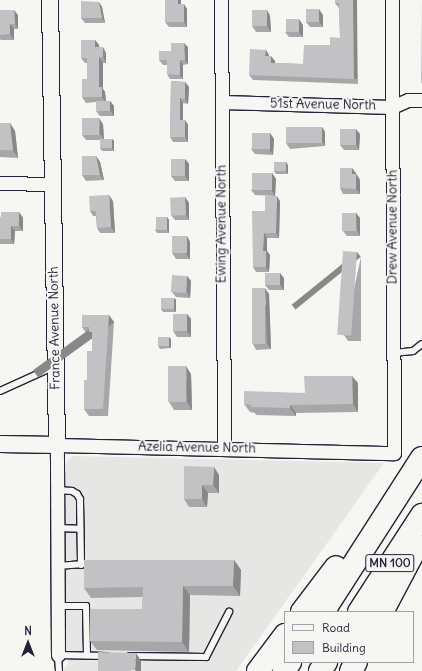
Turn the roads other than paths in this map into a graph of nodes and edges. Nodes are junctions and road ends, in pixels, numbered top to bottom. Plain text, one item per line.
1 (50, 0) edge
2 (221, 0) edge
3 (392, 0) edge
4 (422, 100) edge
5 (222, 102) junction
6 (392, 107) junction
7 (0, 183) edge
8 (52, 184) junction
9 (422, 344) edge
10 (394, 353) junction
11 (55, 365) junction
12 (0, 391) edge
13 (0, 444) edge
14 (57, 445) junction
15 (224, 449) junction
16 (394, 453) joint
17 (422, 458) edge
18 (57, 490) junction
19 (422, 515) edge
20 (381, 521) junction
21 (57, 528) junction
22 (80, 529) junction
23 (422, 538) edge
24 (95, 564) edge
25 (81, 565) junction
26 (57, 566) junction
27 (58, 606) junction
28 (303, 611) edge
29 (323, 611) edge
30 (359, 611) edge
31 (383, 611) edge
32 (229, 612) dead end
33 (284, 636) edge
34 (58, 655) junction
35 (87, 655) junction
36 (111, 656) edge
37 (119, 656) edge
38 (59, 671) edge
39 (258, 671) edge

1 - 8 street, France Avenue North
2 - 5 street, Ewing Avenue North
3 - 6 street, Drew Avenue North
4 - 6 street, 51st Avenue North
5 - 6 street, 51st Avenue North
5 - 15 street, Ewing Avenue North
6 - 10 street, Drew Avenue North
7 - 8 street
8 - 11 street, France Avenue North
9 - 10 lane
10 - 16 street, Drew Avenue North
11 - 12 lane
11 - 14 street, France Avenue North
13 - 14 street, Azelia Avenue North
14 - 15 street, Azelia Avenue North
14 - 18 street, France Avenue North
15 - 16 street, Azelia Avenue North
17 - 20 highway, MN 100
18 - 21 street, France Avenue North
18 - 22 lane
19 - 30 highway, MN 100
20 - 28 highway
20 - 29 highway, MN 100
21 - 22 lane
21 - 26 street, France Avenue North
22 - 25 lane
23 - 31 highway
24 - 25 lane
25 - 26 lane
26 - 27 street, France Avenue North
27 - 34 street, France Avenue North
27 - 35 lane
32 - 37 lane
33 - 39 highway
34 - 35 lane
34 - 38 lane
35 - 36 lane

